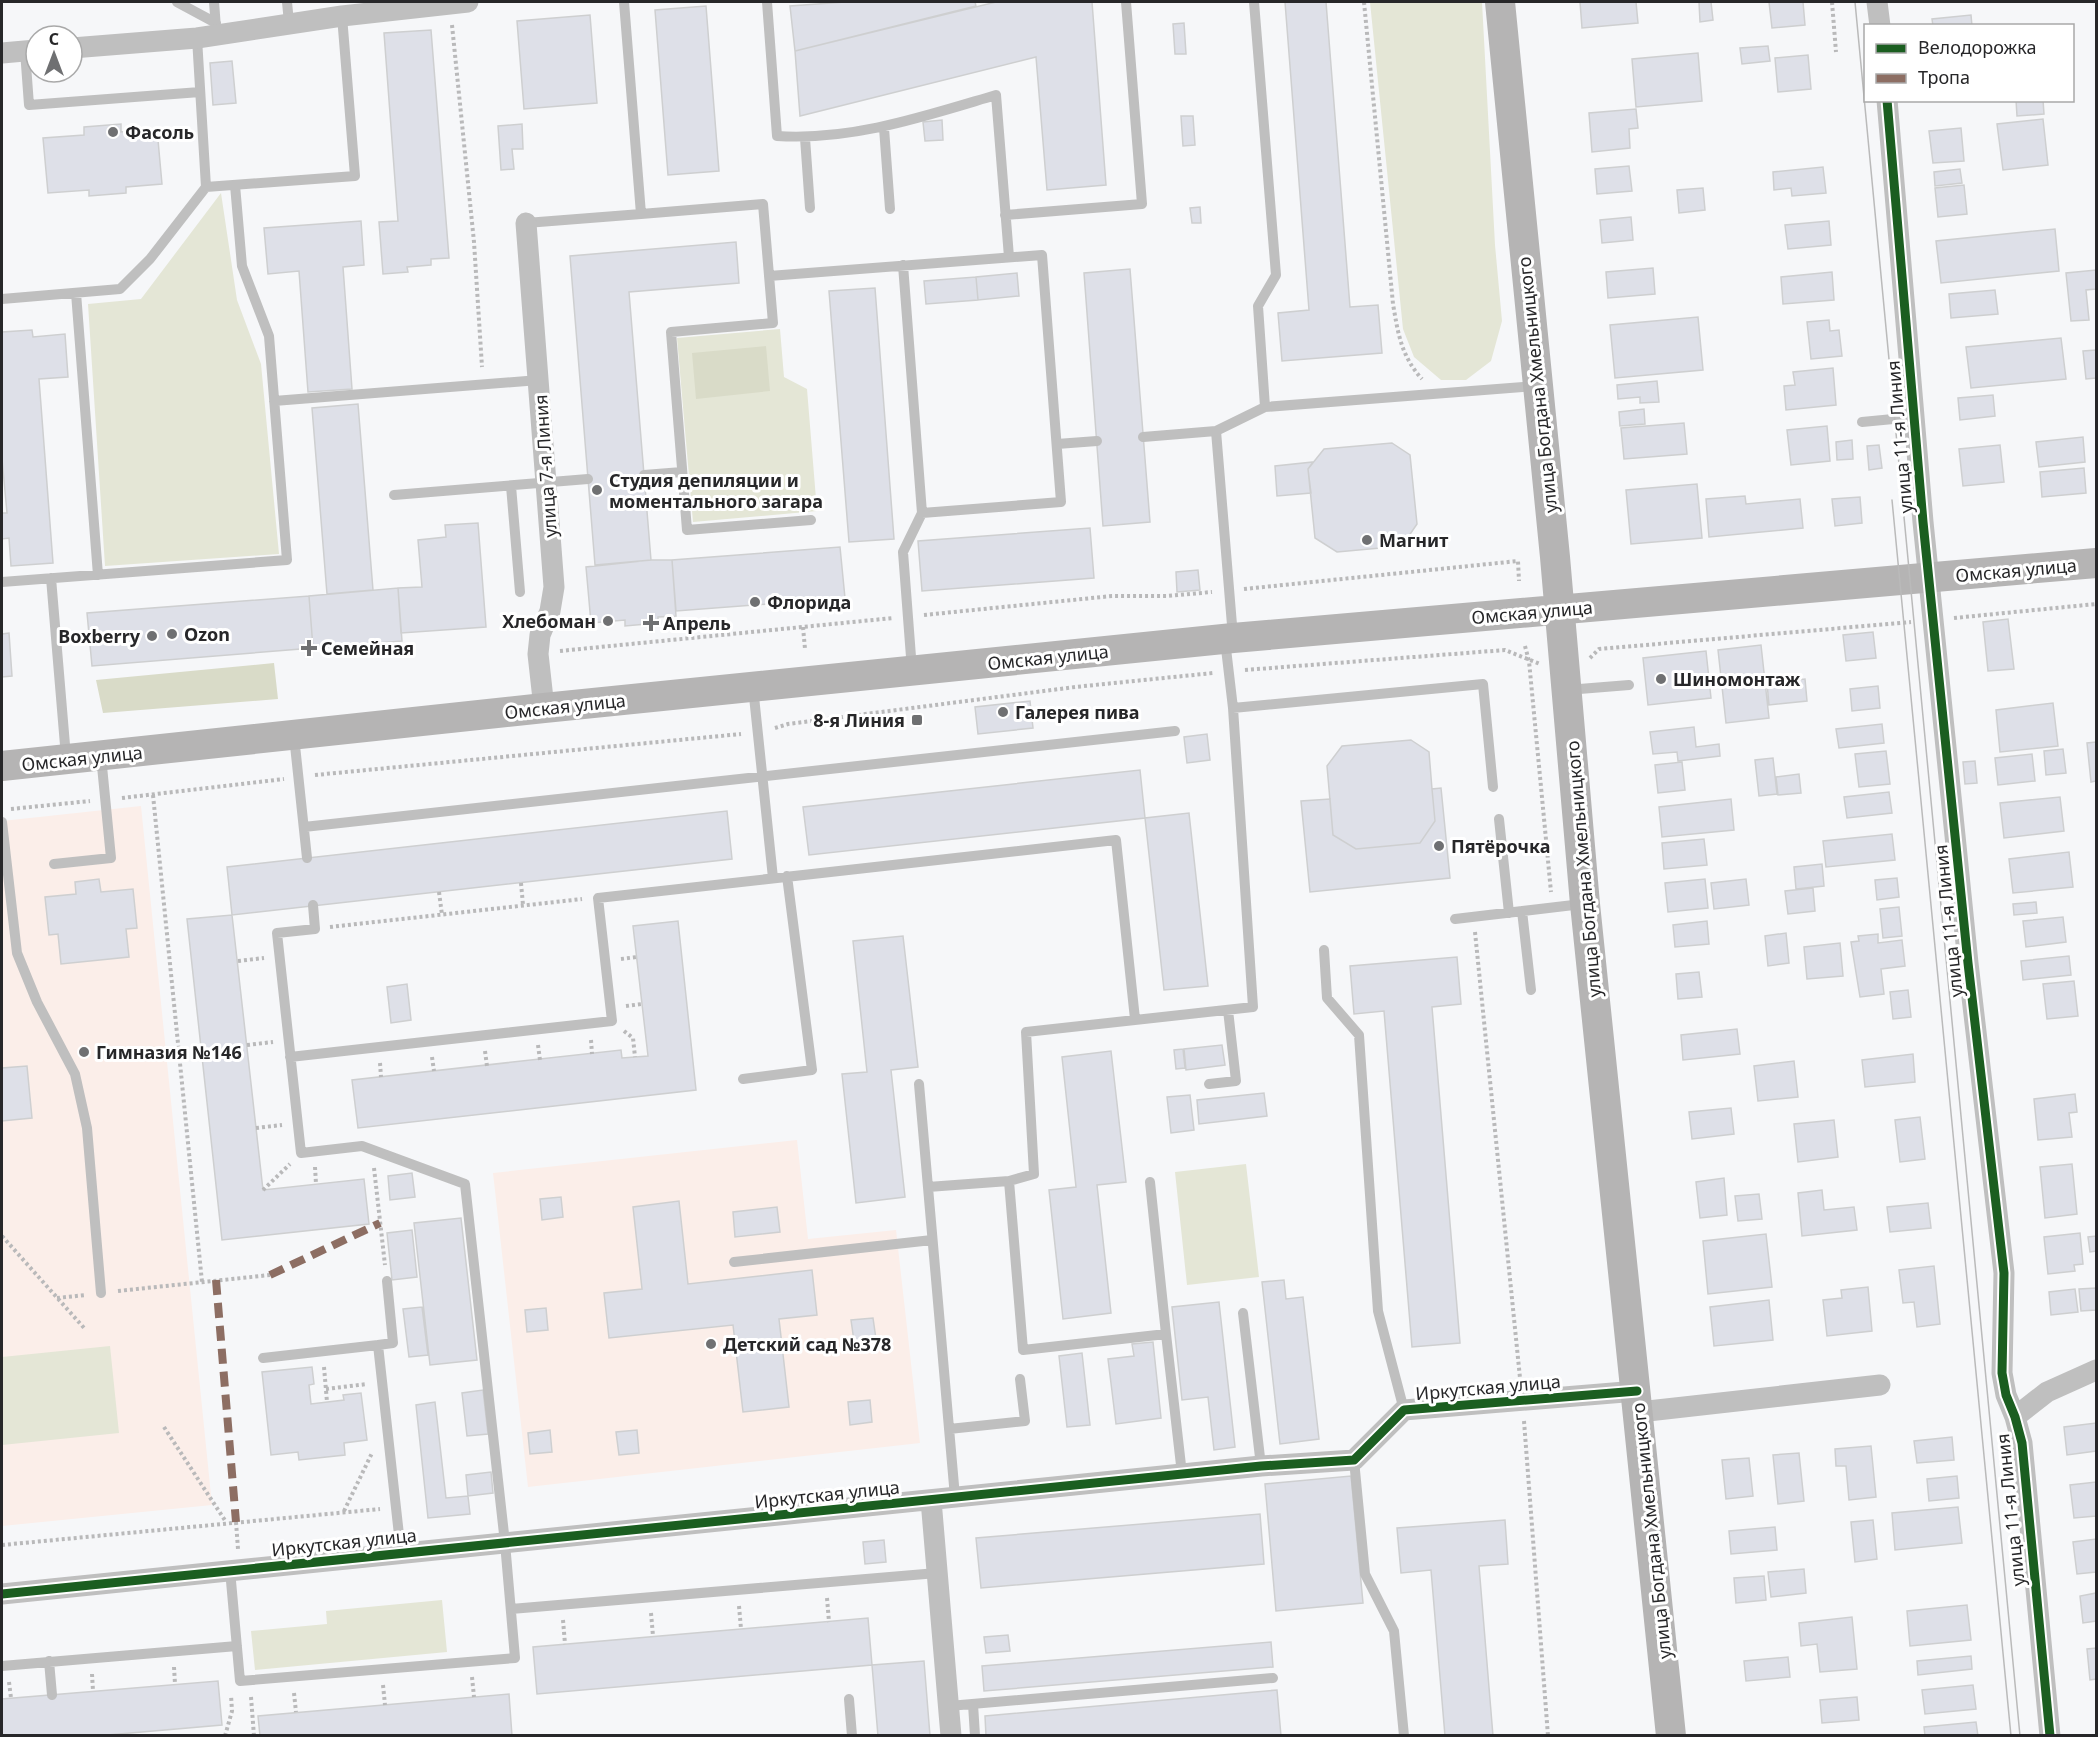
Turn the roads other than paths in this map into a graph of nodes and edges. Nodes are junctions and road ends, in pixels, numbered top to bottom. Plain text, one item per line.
1 (177, 2) edge
2 (214, 2) edge
3 (287, 2) edge
4 (624, 2) edge
5 (767, 2) edge
6 (1126, 2) edge
7 (1254, 2) edge
8 (1500, 2) edge
9 (1877, 2) edge
10 (459, 3) edge
11 (342, 16) junction
12 (289, 24) junction
13 (1880, 24) edge
14 (210, 32) junction
15 (84, 47) edge
16 (24, 51) edge
17 (2, 53) edge
18 (29, 84) edge
19 (200, 92) junction
20 (1887, 102) edge
21 (884, 128) junction
22 (805, 138) junction
23 (235, 185) junction
24 (206, 187) junction
25 (810, 208) dead end
26 (890, 209) dead end
27 (641, 214) junction
28 (1005, 215) junction
29 (526, 223) joint
30 (1009, 257) junction
31 (903, 266) junction
32 (769, 276) junction
33 (76, 293) junction
34 (2, 299) edge
35 (539, 380) junction
36 (1538, 385) junction
37 (274, 400) junction
38 (1265, 407) junction
39 (1914, 417) junction
40 (1862, 422) dead end
41 (1216, 431) junction
42 (1143, 437) dead end
43 (1097, 441) dead end
44 (1057, 444) junction
45 (682, 472) junction
46 (644, 475) dead end
47 (588, 479) dead end
48 (547, 483) junction
49 (511, 486) junction
50 (394, 495) dead end
51 (922, 513) junction
52 (812, 520) dead end
53 (2097, 563) edge
54 (98, 574) junction
55 (51, 578) junction
56 (1929, 578) junction
57 (2, 582) edge
58 (520, 592) dead end
59 (1560, 610) junction
60 (1229, 639) junction
61 (912, 671) junction
62 (1629, 685) dead end
63 (753, 687) junction
64 (1567, 690) junction
65 (544, 708) junction
66 (1233, 708) junction
67 (1175, 731) dead end
68 (294, 736) junction
69 (101, 756) junction
70 (66, 759) junction
71 (2, 766) edge
72 (762, 777) junction
73 (1493, 788) dead end
74 (1499, 819) dead end
75 (2, 822) edge
76 (304, 827) junction
77 (307, 858) dead end
78 (54, 864) dead end
79 (788, 876) junction
80 (773, 878) junction
81 (1585, 904) junction
82 (313, 905) dead end
83 (6, 908) edge
84 (1522, 911) junction
85 (1509, 913) junction
86 (1455, 919) dead end
87 (1324, 950) dead end
88 (1531, 990) dead end
89 (1228, 1010) junction
90 (1135, 1020) junction
91 (290, 1057) junction
92 (743, 1079) dead end
93 (919, 1084) dead end
94 (1209, 1084) dead end
95 (1009, 1181) junction
96 (1150, 1182) dead end
97 (928, 1187) junction
98 (932, 1240) junction
99 (734, 1262) dead end
100 (387, 1281) road end
101 (101, 1293) road end
102 (1244, 1313) dead end
103 (1166, 1334) junction
104 (378, 1345) junction
105 (263, 1358) dead end
106 (2097, 1370) edge
107 (1020, 1379) dead end
108 (1880, 1385) dead end
109 (1638, 1402) junction
110 (1404, 1410) junction
111 (2015, 1417) junction
112 (949, 1430) junction
113 (1354, 1460) junction
114 (1261, 1466) junction
115 (1182, 1474) junction
116 (955, 1497) junction
117 (931, 1500) junction
118 (505, 1543) junction
119 (401, 1553) junction
120 (230, 1570) junction
121 (937, 1573) junction
122 (2, 1594) edge
123 (511, 1609) junction
124 (237, 1646) junction
125 (49, 1662) junction
126 (2, 1666) edge
127 (1273, 1678) dead end
128 (52, 1695) dead end
129 (849, 1699) dead end
130 (972, 1704) junction
131 (949, 1706) junction
132 (852, 1736) edge
133 (951, 1736) edge
134 (975, 1736) edge
135 (1404, 1736) edge
136 (1671, 1736) edge
137 (2050, 1736) edge

1 - 14 lane
2 - 14 lane
3 - 12 lane
4 - 27 lane
5 - 22 lane
6 - 28 lane
7 - 38 lane
8 - 36 main road, улица Богдана Хмельницкого
9 - 13 street
10 - 11 street
11 - 12 street
11 - 23 lane
12 - 14 street
14 - 15 street
14 - 19 lane
16 - 17 street
18 - 19 lane
19 - 24 lane
20 - 39 street, улица 11-я Линия
21 - 22 lane
21 - 26 lane
21 - 28 lane
22 - 25 lane
23 - 24 lane
23 - 37 lane
24 - 33 lane
27 - 29 lane
27 - 32 lane
28 - 30 lane
29 - 35 street, улица 7-я Линия
30 - 31 lane
30 - 44 lane
31 - 32 lane
31 - 51 lane
32 - 45 lane
33 - 34 lane
33 - 54 lane
35 - 37 lane
35 - 48 street, улица 7-я Линия
36 - 38 lane
36 - 59 main road, улица Богдана Хмельницкого
37 - 54 lane
38 - 41 lane
39 - 40 lane
39 - 56 street, улица 11-я Линия
41 - 42 lane
41 - 60 lane
43 - 44 lane
44 - 51 lane
45 - 46 lane
45 - 52 lane
47 - 48 lane
48 - 49 lane
48 - 65 street, улица 7-я Линия
49 - 50 lane
49 - 58 lane
51 - 61 lane
53 - 56 main road, Омская улица
54 - 55 lane
55 - 57 lane
55 - 70 lane
56 - 59 main road, Омская улица
56 - 111 street, улица 11-я Линия
59 - 60 main road, Омская улица
59 - 64 main road, улица Богдана Хмельницкого
60 - 61 main road, Омская улица
60 - 66 lane
61 - 63 main road, Омская улица
62 - 64 lane
63 - 65 main road, Омская улица
63 - 72 lane
64 - 81 main road, улица Богдана Хмельницкого
65 - 68 main road, Омская улица
66 - 73 lane
66 - 89 lane
67 - 72 lane
68 - 69 main road, Омская улица
68 - 76 lane
69 - 70 main road, Омская улица
69 - 78 lane
70 - 71 main road, Омская улица
72 - 76 lane
72 - 80 lane
74 - 85 lane
75 - 83 lane
76 - 77 lane
79 - 80 lane
79 - 90 lane
79 - 92 lane
80 - 91 lane
81 - 84 lane
81 - 109 main road, улица Богдана Хмельницкого
82 - 91 lane
83 - 101 lane
84 - 85 lane
84 - 88 lane
85 - 86 lane
87 - 110 lane
89 - 90 lane
89 - 94 lane
90 - 95 lane
91 - 118 lane
93 - 97 lane
95 - 97 lane
95 - 103 lane
96 - 103 lane
97 - 98 lane
98 - 99 lane
98 - 112 lane
100 - 104 lane
102 - 114 lane
103 - 115 lane
104 - 105 lane
104 - 119 lane
106 - 111 street
107 - 112 lane
108 - 109 street, Иркутская улица
109 - 110 street, Иркутская улица
109 - 136 main road, улица Богдана Хмельницкого
110 - 113 street, Иркутская улица
111 - 137 street, улица 11-я Линия
112 - 116 lane
113 - 114 street, Иркутская улица
113 - 135 lane
114 - 115 street, Иркутская улица
115 - 116 street, Иркутская улица
116 - 117 street, Иркутская улица
117 - 118 street, Иркутская улица
117 - 121 street
118 - 119 street, Иркутская улица
118 - 123 lane
119 - 120 street, Иркутская улица
120 - 122 street, Иркутская улица
120 - 124 lane
121 - 123 lane
121 - 131 street
123 - 124 lane
124 - 125 lane
125 - 126 lane
125 - 128 lane
127 - 130 lane
129 - 132 lane
130 - 131 lane
130 - 134 lane
131 - 133 street

